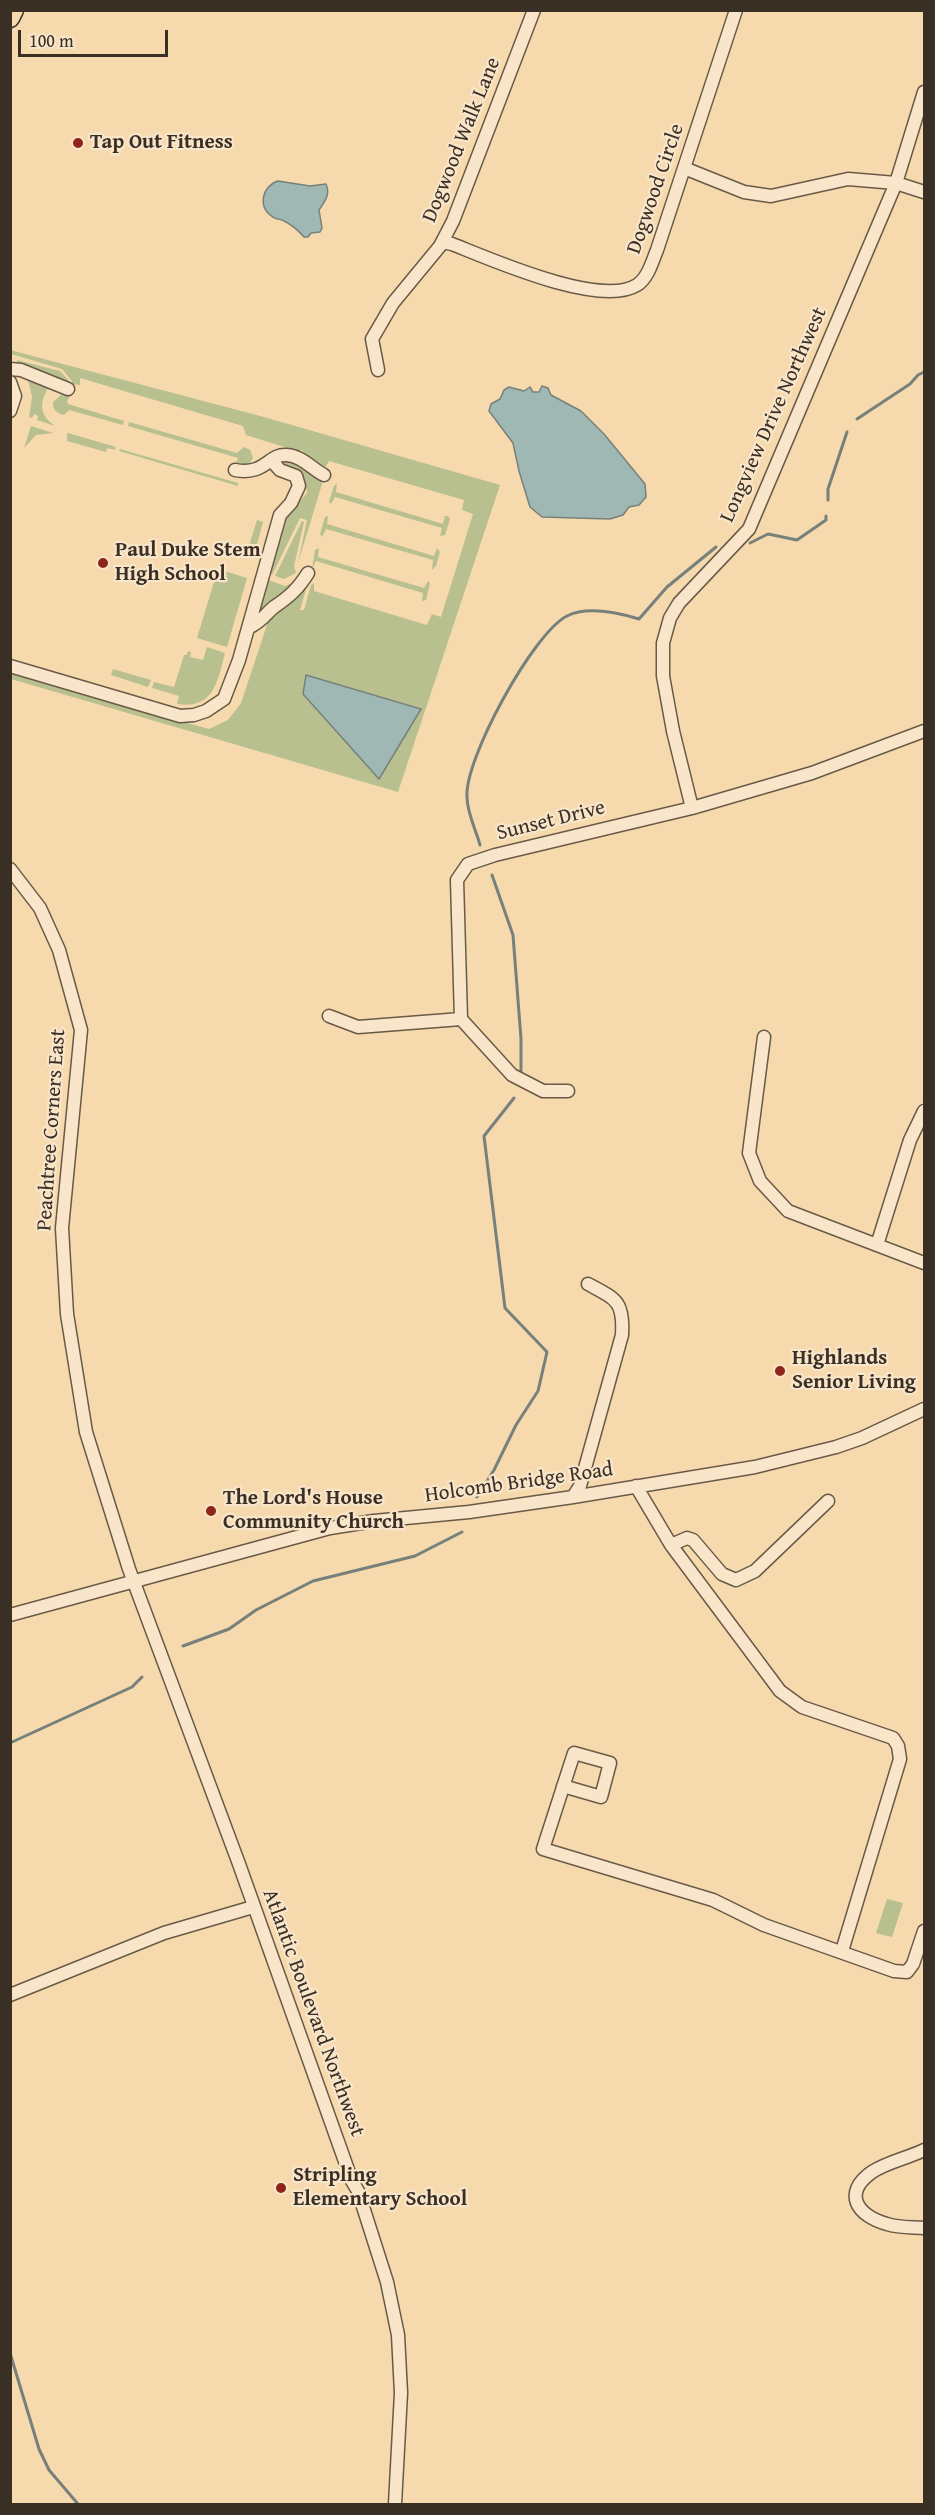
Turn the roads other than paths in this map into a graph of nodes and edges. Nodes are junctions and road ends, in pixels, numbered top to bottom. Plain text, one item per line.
1 (14, 10) edge
2 (534, 10) edge
3 (736, 10) edge
4 (10, 18) edge
5 (924, 92) edge
6 (684, 168) junction
7 (896, 183) junction
8 (924, 192) edge
9 (442, 242) junction
10 (10, 369) edge
11 (378, 370) dead end
12 (10, 382) edge
13 (68, 389) dead end
14 (10, 411) edge
15 (271, 460) junction
16 (235, 470) dead end
17 (324, 475) dead end
18 (308, 573) dead end
19 (248, 628) junction
20 (10, 666) edge
21 (924, 731) edge
22 (692, 808) junction
23 (10, 869) edge
24 (329, 1016) dead end
25 (462, 1018) junction
26 (764, 1037) dead end
27 (568, 1091) dead end
28 (924, 1111) edge
29 (877, 1245) junction
30 (924, 1263) edge
31 (588, 1284) dead end
32 (924, 1409) edge
33 (636, 1486) junction
34 (573, 1497) junction
35 (828, 1502) dead end
36 (671, 1545) junction
37 (134, 1581) junction
38 (10, 1615) edge
39 (562, 1786) dead end
40 (253, 1907) junction
41 (924, 1931) edge
42 (842, 1951) junction
43 (10, 1995) edge
44 (924, 2150) edge
45 (924, 2228) edge
46 (395, 2505) edge

1 - 4 highway
2 - 9 street, Dogwood Walk Lane
3 - 6 street, Dogwood Circle
5 - 7 street, Longview Drive Northwest
6 - 7 street
6 - 9 street, Dogwood Circle
7 - 8 street
7 - 22 street, Longview Drive Northwest
9 - 11 street, Dogwood Walk Lane
10 - 13 street
12 - 14 street
15 - 16 street
15 - 17 street
15 - 19 street
18 - 19 street
19 - 20 street
21 - 22 street, Sunset Drive
22 - 25 street, Sunset Drive
23 - 37 street, Peachtree Corners East
24 - 25 street
25 - 27 street
26 - 29 street
28 - 29 street
29 - 30 street
31 - 34 street
32 - 33 street, Holcomb Bridge Road
33 - 34 street, Holcomb Bridge Road
33 - 36 street
34 - 37 street, Holcomb Bridge Road
35 - 36 street
36 - 42 street
37 - 38 street, Holcomb Bridge Road
37 - 40 street, Atlantic Boulevard Northwest
39 - 42 street
40 - 43 street
40 - 46 street, Atlantic Boulevard Northwest
41 - 42 street
44 - 45 street

